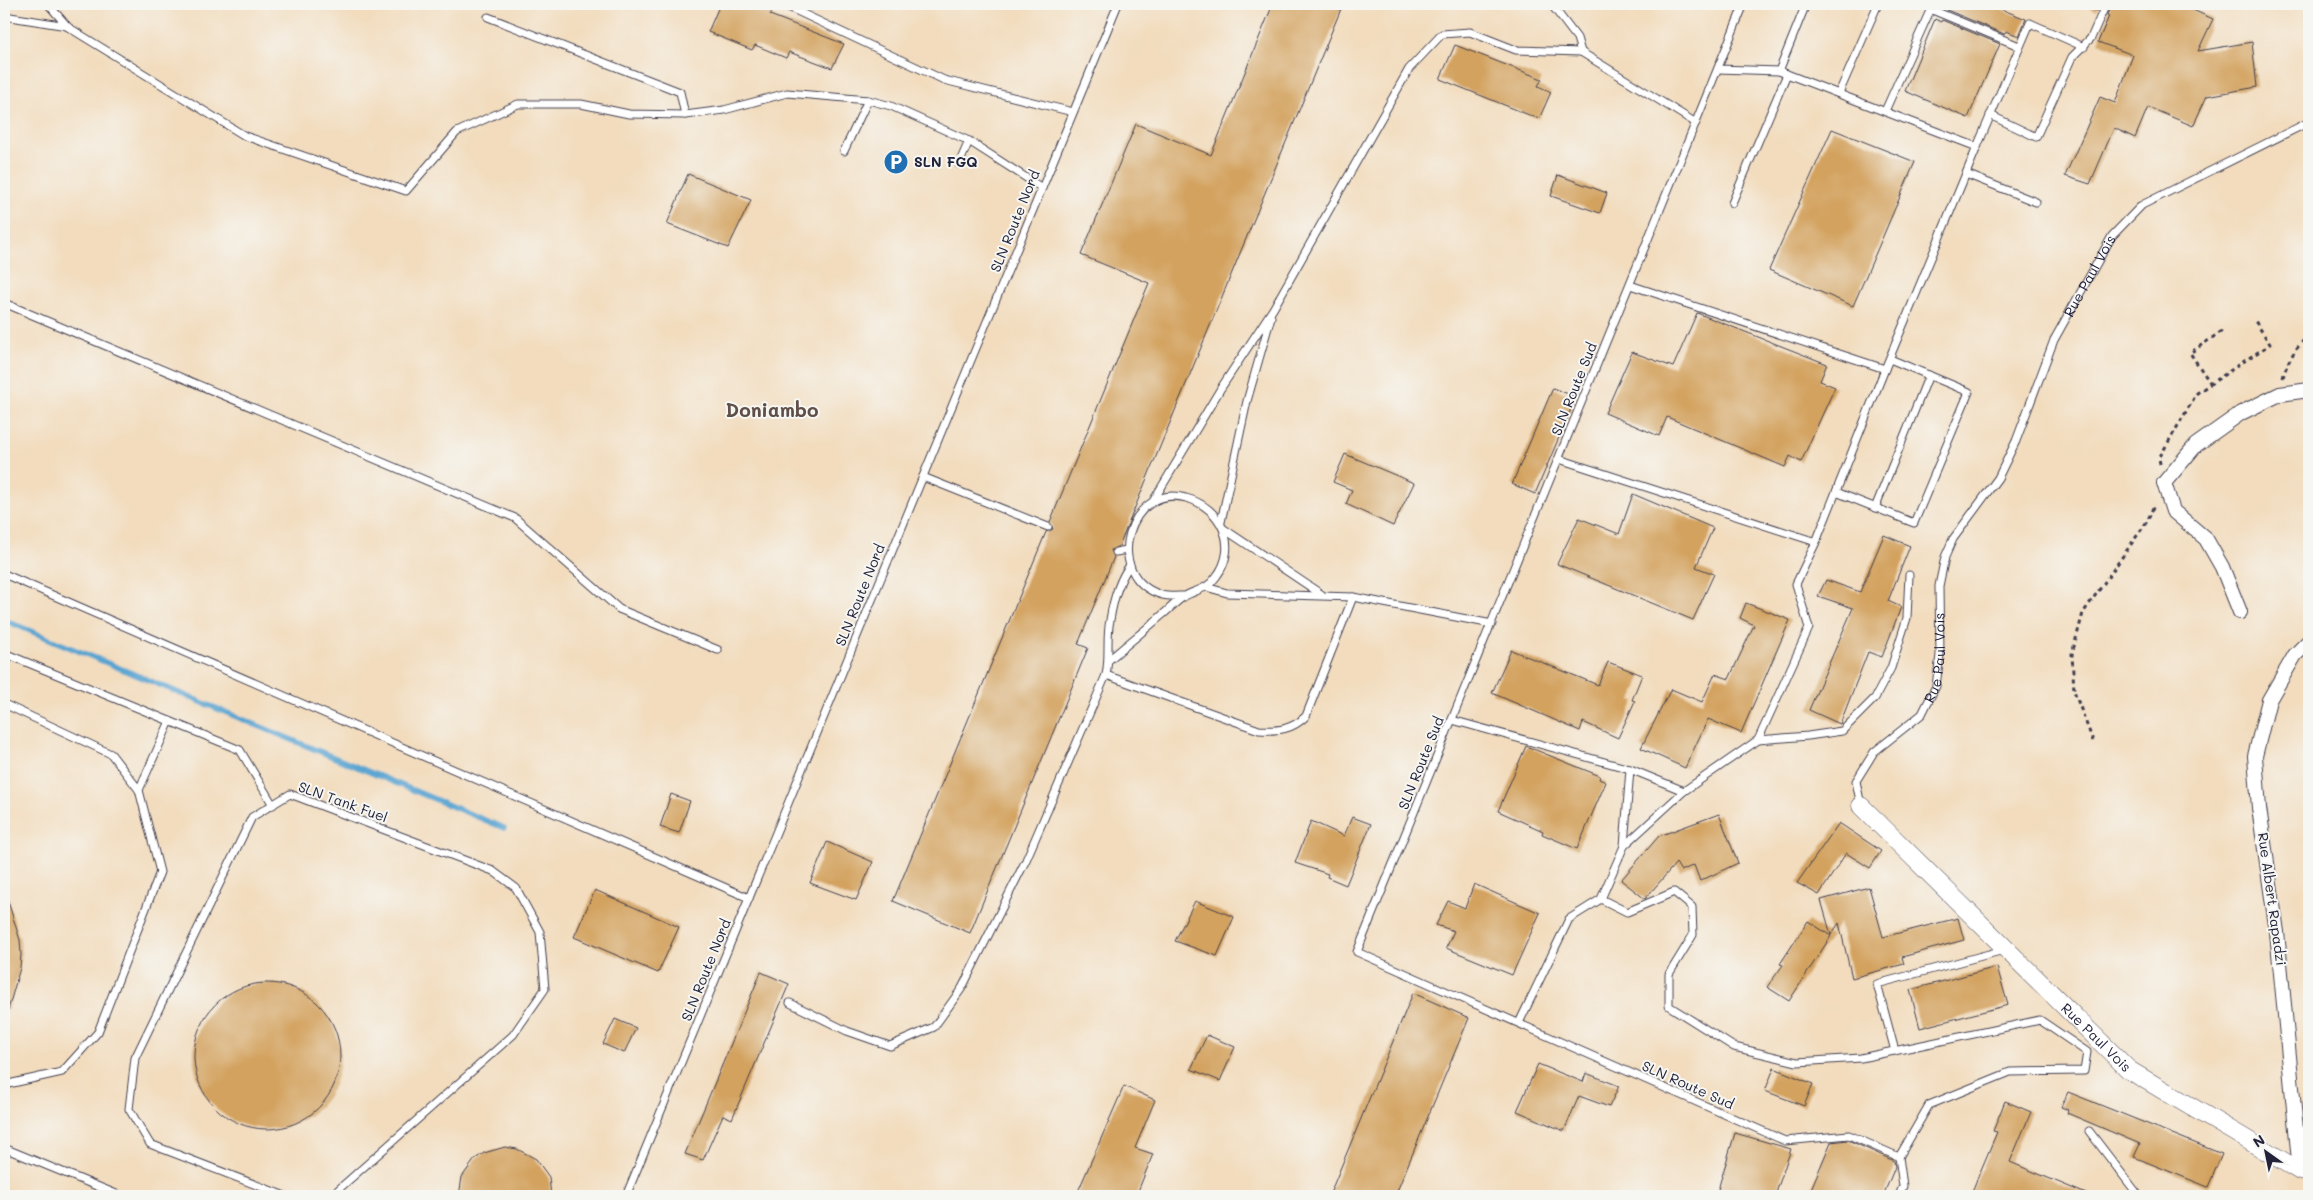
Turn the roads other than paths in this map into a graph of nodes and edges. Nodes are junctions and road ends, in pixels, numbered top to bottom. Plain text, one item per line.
1 (48, 4) edge
2 (782, 4) edge
3 (1118, 4) edge
4 (1551, 4) edge
5 (1744, 4) edge
6 (1806, 4) edge
7 (1878, 4) edge
8 (2106, 4) edge
9 (1931, 6) edge
10 (4, 16) edge
11 (488, 17) dead end
12 (68, 26) junction
13 (2019, 46) junction
14 (2084, 47) junction
15 (1581, 52) junction
16 (1718, 68) junction
17 (1779, 71) junction
18 (1787, 74) junction
19 (1839, 93) junction
20 (868, 100) junction
21 (1885, 111) junction
22 (1073, 112) junction
23 (685, 115) junction
24 (1990, 115) junction
25 (2309, 122) edge
26 (1696, 123) junction
27 (969, 141) junction
28 (1977, 147) junction
29 (844, 151) dead end
30 (959, 164) dead end
31 (1966, 174) junction
32 (1042, 188) junction
33 (2036, 202) dead end
34 (1732, 203) dead end
35 (1630, 285) junction
36 (4, 303) edge
37 (1273, 309) junction
38 (1890, 359) junction
39 (1885, 369) junction
40 (1929, 374) junction
41 (2309, 390) edge
42 (1559, 459) junction
43 (923, 477) junction
44 (1836, 492) junction
45 (1152, 503) junction
46 (1875, 508) junction
47 (1223, 526) junction
48 (1048, 527) dead end
49 (1816, 542) junction
50 (1126, 550) junction
51 (1116, 552) dead end
52 (1130, 565) junction
53 (4, 574) edge
54 (1909, 575) dead end
55 (1206, 587) junction
56 (1322, 594) junction
57 (1185, 596) junction
58 (1353, 597) junction
59 (2240, 612) dead end
60 (1492, 624) junction
61 (2309, 641) edge
62 (718, 650) dead end
63 (4, 653) edge
64 (1109, 660) junction
65 (1106, 675) junction
66 (4, 704) edge
67 (1452, 720) junction
68 (170, 721) junction
69 (1758, 740) junction
70 (1630, 769) junction
71 (139, 790) junction
72 (1684, 790) junction
73 (273, 805) junction
74 (1861, 806) joint
75 (1624, 846) junction
76 (749, 898) junction
77 (1601, 900) junction
78 (2004, 950) junction
79 (790, 1003) dead end
80 (1519, 1023) junction
81 (1895, 1051) junction
82 (4, 1085) edge
83 (2089, 1131) dead end
84 (4, 1148) edge
85 (1899, 1156) junction
86 (2305, 1172) edge
87 (120, 1196) edge
88 (285, 1196) edge
89 (331, 1196) edge
90 (626, 1196) edge
91 (1899, 1196) edge
92 (2139, 1196) edge

1 - 12 lane
2 - 22 lane
3 - 22 lane, SLN Route Nord
4 - 15 lane
5 - 16 lane, SLN Route Sud
6 - 17 lane
7 - 19 lane
8 - 14 lane
9 - 13 lane
9 - 21 lane
10 - 12 lane
11 - 23 lane
12 - 23 lane
13 - 14 lane
13 - 24 lane
14 - 24 lane
15 - 26 lane
15 - 37 lane
16 - 17 lane
16 - 26 lane, SLN Route Sud
17 - 18 lane
18 - 19 lane
18 - 34 lane
19 - 21 lane
20 - 23 lane
20 - 27 lane
20 - 29 lane
21 - 28 lane
22 - 32 lane, SLN Route Nord
24 - 28 lane
25 - 74 lane, Rue Paul Vois
26 - 35 lane, SLN Route Sud
27 - 30 lane
27 - 32 lane
28 - 31 lane
31 - 33 lane
31 - 38 lane
32 - 43 lane, SLN Route Nord
35 - 39 lane
35 - 42 lane, SLN Route Sud
36 - 62 lane
37 - 45 lane
37 - 47 lane
38 - 39 lane
38 - 40 lane
39 - 44 lane
40 - 46 lane
40 - 46 lane
41 - 59 street
42 - 49 lane
42 - 60 lane, SLN Route Sud
43 - 48 lane
43 - 76 lane, SLN Route Nord
44 - 46 lane
44 - 49 lane
45 - 47 lane
45 - 50 lane
47 - 55 lane
47 - 56 lane
49 - 69 lane
50 - 51 lane
50 - 52 lane
52 - 57 lane
52 - 64 lane
53 - 76 lane
54 - 69 lane
55 - 56 lane
55 - 57 lane
56 - 58 lane
57 - 64 lane
58 - 60 lane
58 - 65 lane
60 - 67 lane, SLN Route Sud
61 - 86 street, Rue Albert Rapadzi
63 - 68 lane
64 - 65 lane
65 - 79 lane
66 - 71 lane
67 - 70 lane
67 - 80 lane, SLN Route Sud
68 - 71 lane
68 - 73 lane
69 - 72 lane
70 - 72 lane
70 - 75 lane
71 - 82 lane
72 - 75 lane
73 - 88 lane, SLN Tank Fuel
73 - 89 lane, SLN Tank Fuel
74 - 78 street, Rue Paul Vois
75 - 77 lane
76 - 90 lane, SLN Route Nord
77 - 80 lane
77 - 81 lane
78 - 81 lane
78 - 86 street, Rue Paul Vois
80 - 85 lane, SLN Route Sud
81 - 85 lane
83 - 92 lane
84 - 87 lane
85 - 91 lane

